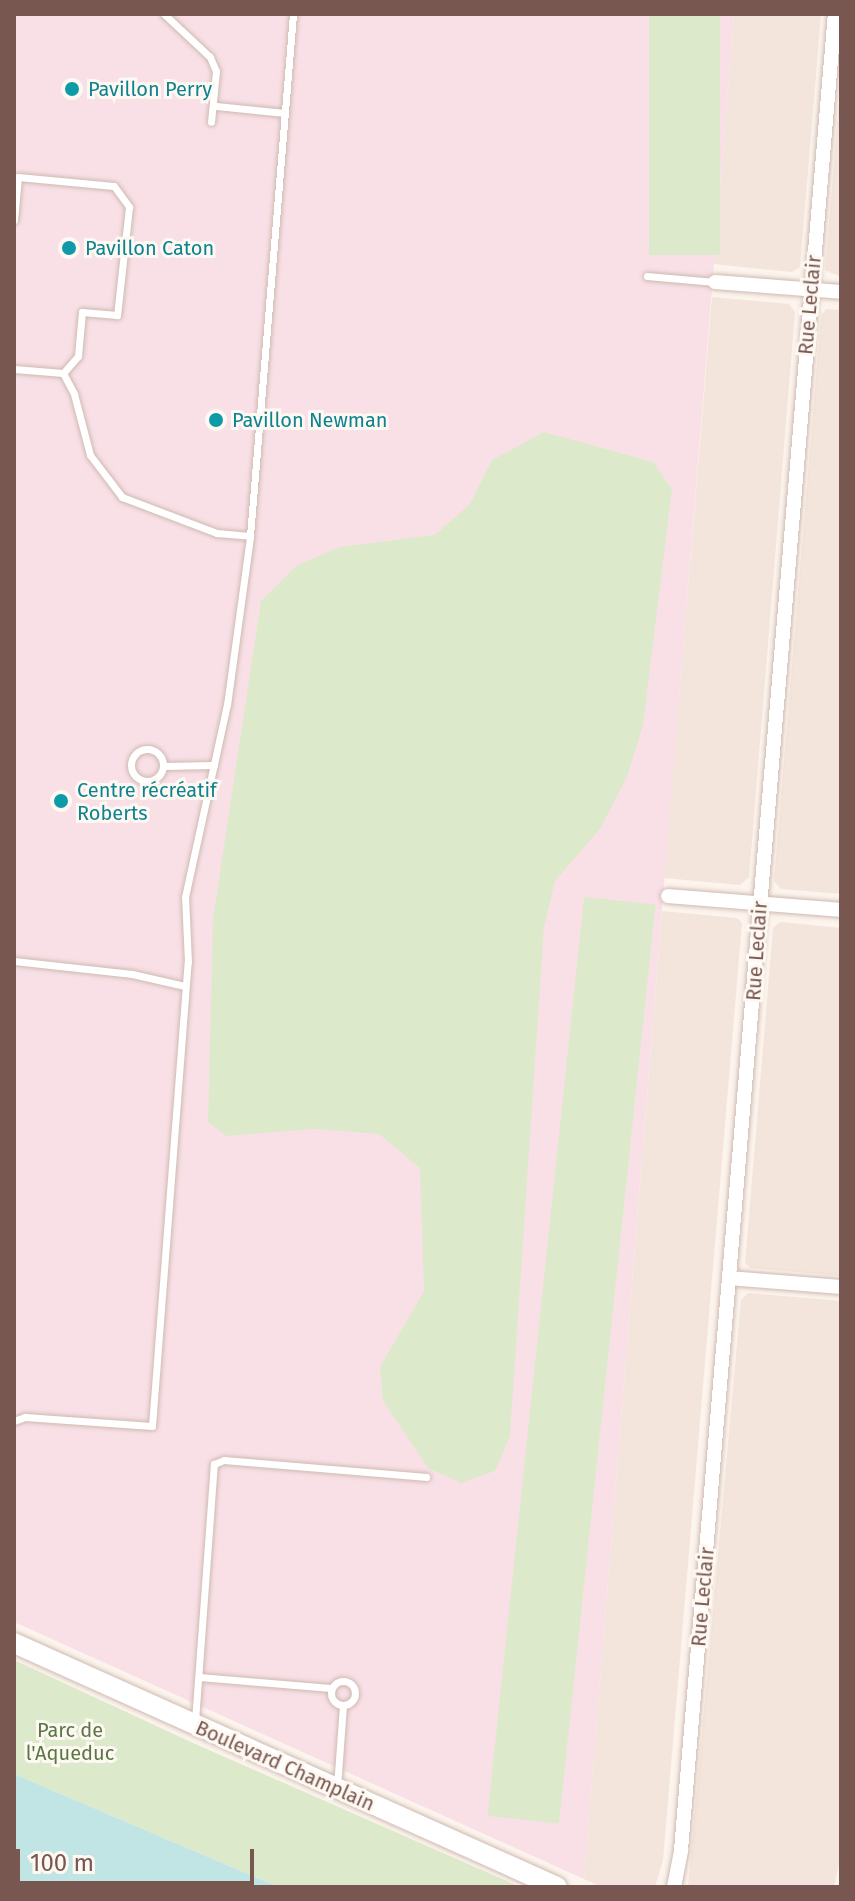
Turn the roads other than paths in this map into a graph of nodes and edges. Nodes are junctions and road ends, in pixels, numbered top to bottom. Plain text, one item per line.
1 (164, 14) edge
2 (293, 14) edge
3 (835, 14) edge
4 (216, 106) junction
5 (285, 113) junction
6 (211, 122) dead end
7 (16, 177) edge
8 (14, 220) edge
9 (647, 276) dead end
10 (715, 282) joint
11 (812, 290) junction
12 (841, 292) edge
13 (14, 369) edge
14 (63, 373) junction
15 (250, 536) junction
16 (214, 765) junction
17 (163, 766) junction
18 (668, 896) dead end
19 (761, 904) junction
20 (841, 910) edge
21 (14, 961) edge
22 (185, 986) junction
23 (729, 1278) junction
24 (841, 1287) edge
25 (14, 1421) edge
26 (426, 1477) dead end
27 (14, 1643) edge
28 (199, 1677) junction
29 (331, 1688) junction
30 (343, 1705) junction
31 (195, 1727) junction
32 (336, 1789) junction
33 (557, 1887) edge
34 (674, 1887) edge

1 - 4 lane
2 - 5 lane
3 - 11 street, Rue Leclair
4 - 5 lane
4 - 6 lane
5 - 15 lane
7 - 8 lane
7 - 14 lane
9 - 10 lane
10 - 11 street
11 - 12 street
11 - 19 street, Rue Leclair
13 - 14 lane
14 - 15 lane
15 - 16 lane
16 - 17 lane
16 - 22 lane
17 - 17 lane
18 - 19 street
19 - 20 street
19 - 23 street, Rue Leclair
21 - 22 lane
22 - 25 lane
23 - 24 street
23 - 34 street, Rue Leclair
26 - 28 lane
27 - 31 main road, Boulevard Champlain
28 - 29 lane
28 - 31 lane
29 - 30 lane
29 - 30 lane
30 - 32 lane
31 - 32 main road, Boulevard Champlain
32 - 33 main road, Boulevard Champlain

